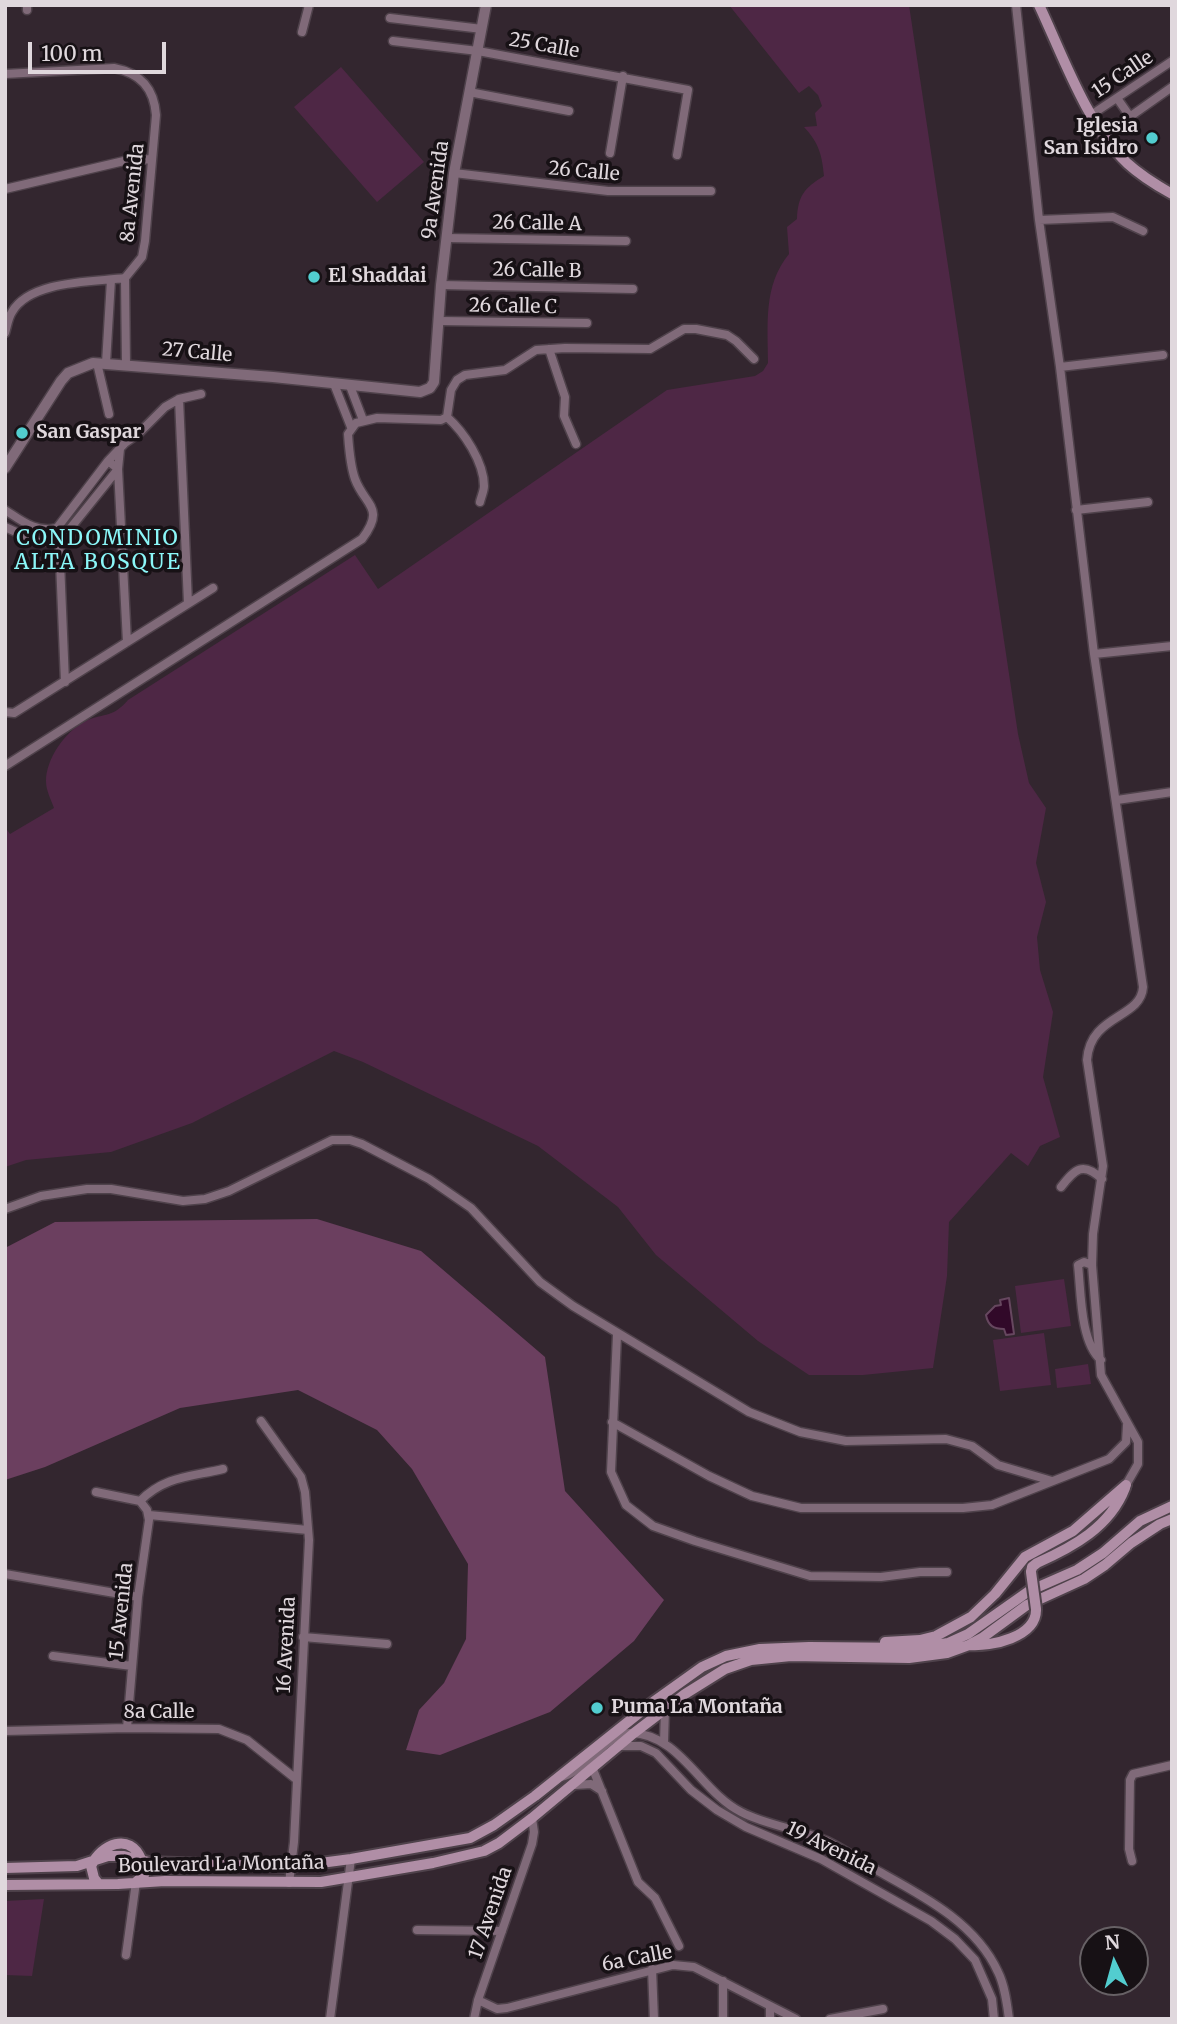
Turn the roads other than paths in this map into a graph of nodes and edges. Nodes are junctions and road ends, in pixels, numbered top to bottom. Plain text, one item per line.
1 (309, 5) edge
2 (486, 5) edge
3 (1016, 5) edge
4 (1039, 5) edge
5 (390, 18) dead end
6 (482, 29) junction
7 (302, 32) dead end
8 (393, 41) dead end
9 (478, 51) junction
10 (1172, 61) edge
11 (5, 74) edge
12 (622, 76) junction
13 (1172, 87) edge
14 (469, 92) junction
15 (1117, 97) junction
16 (569, 111) dead end
17 (1091, 115) junction
18 (1130, 118) junction
19 (1104, 135) junction
20 (610, 153) dead end
21 (677, 155) dead end
22 (152, 159) junction
23 (454, 173) junction
24 (5, 189) edge
25 (711, 191) dead end
26 (1172, 194) edge
27 (1039, 220) junction
28 (1143, 231) dead end
29 (446, 239) junction
30 (626, 242) dead end
31 (125, 278) junction
32 (111, 280) junction
33 (441, 285) junction
34 (633, 289) dead end
35 (440, 321) junction
36 (587, 323) dead end
37 (5, 333) edge
38 (548, 349) junction
39 (1163, 355) dead end
40 (754, 359) dead end
41 (102, 363) junction
42 (126, 365) junction
43 (1060, 368) junction
44 (434, 382) joint
45 (334, 384) junction
46 (351, 386) junction
47 (201, 394) dead end
48 (179, 400) junction
49 (108, 414) dead end
50 (447, 417) junction
51 (363, 420) junction
52 (351, 427) junction
53 (576, 444) dead end
54 (120, 449) junction
55 (108, 461) junction
56 (5, 468) edge
57 (118, 469) junction
58 (480, 502) dead end
59 (1149, 502) dead end
60 (5, 510) edge
61 (1076, 510) junction
62 (5, 527) edge
63 (57, 528) junction
64 (60, 541) junction
65 (213, 587) dead end
66 (188, 603) junction
67 (127, 642) junction
68 (1172, 646) edge
69 (1094, 654) junction
70 (65, 682) junction
71 (5, 712) edge
72 (5, 766) edge
73 (1172, 792) edge
74 (1117, 800) junction
75 (1102, 1179) junction
76 (1061, 1188) dead end
77 (5, 1209) edge
78 (1092, 1265) junction
79 (617, 1335) junction
80 (1101, 1360) junction
81 (261, 1420) dead end
82 (612, 1422) junction
83 (1127, 1423) junction
84 (223, 1469) dead end
85 (1052, 1481) junction
86 (1126, 1485) junction
87 (96, 1492) dead end
88 (140, 1501) junction
89 (1172, 1506) edge
90 (149, 1515) junction
91 (1172, 1519) edge
92 (308, 1531) junction
93 (947, 1573) dead end
94 (5, 1574) edge
95 (138, 1597) junction
96 (303, 1637) junction
97 (387, 1644) dead end
98 (969, 1645) junction
99 (831, 1648) junction
100 (53, 1656) dead end
101 (132, 1666) junction
102 (704, 1673) junction
103 (665, 1709) junction
104 (127, 1728) junction
105 (5, 1731) edge
106 (634, 1733) junction
107 (664, 1742) junction
108 (618, 1746) junction
109 (1172, 1765) edge
110 (592, 1767) junction
111 (557, 1778) junction
112 (296, 1779) junction
113 (568, 1787) junction
114 (602, 1791) junction
115 (505, 1817) junction
116 (532, 1818) junction
117 (351, 1859) junction
118 (142, 1861) junction
119 (1132, 1861) dead end
120 (92, 1863) junction
121 (290, 1867) junction
122 (5, 1868) edge
123 (347, 1879) junction
124 (136, 1882) junction
125 (98, 1883) junction
126 (289, 1883) junction
127 (5, 1885) edge
128 (417, 1930) dead end
129 (502, 1931) junction
130 (679, 1946) dead end
131 (126, 1955) dead end
132 (652, 1969) junction
133 (723, 1981) junction
134 (478, 2000) junction
135 (770, 2006) junction
136 (883, 2009) dead end
137 (330, 2019) edge
138 (474, 2019) edge
139 (654, 2019) edge
140 (723, 2019) edge
141 (770, 2019) edge
142 (796, 2019) edge
143 (830, 2019) edge
144 (994, 2019) edge
145 (1009, 2019) edge

1 - 7 street
2 - 6 street, 9a Avenida
3 - 27 street
4 - 17 main road
5 - 6 street
6 - 9 street, 9a Avenida
8 - 9 street, 25 Calle
9 - 12 street, 25 Calle
9 - 14 street, 9a Avenida
10 - 15 street, 15 Calle
11 - 22 street, 8a Avenida
12 - 20 street
12 - 21 street, 25 Calle
13 - 18 street, 15 Calle
14 - 16 street
14 - 23 street, 9a Avenida
15 - 17 street, 15 Calle
15 - 18 street
17 - 19 main road
18 - 19 street, 15 Calle
19 - 26 main road
22 - 24 street
22 - 31 street, 8a Avenida
23 - 25 street, 26 Calle
23 - 29 street, 9a Avenida
27 - 28 street
27 - 43 street
29 - 30 street, 26 Calle A
29 - 33 street, 9a Avenida
31 - 32 street
31 - 42 street
32 - 37 street
32 - 41 street
33 - 34 street, 26 Calle B
33 - 35 street, 9a Avenida
35 - 36 street, 26 Calle C
35 - 44 street, 9a Avenida
38 - 40 street
38 - 50 street
38 - 53 street
39 - 43 street
41 - 42 street, 27 Calle
41 - 49 street
41 - 56 street, 27 Calle
42 - 45 street, 27 Calle
43 - 61 street
44 - 46 street, 27 Calle
45 - 46 street, 27 Calle
45 - 52 street
46 - 51 street
47 - 48 street
48 - 54 street
48 - 66 street
50 - 51 street
50 - 58 street
51 - 52 street
52 - 72 street
54 - 55 street
54 - 57 street
55 - 57 street
55 - 63 street
57 - 64 street
57 - 67 street
59 - 61 street
60 - 63 street
61 - 69 street
62 - 64 street
63 - 64 street
64 - 70 street
65 - 66 street
66 - 67 street
67 - 70 street
68 - 69 street
69 - 74 street
70 - 71 street
73 - 74 street
74 - 75 street
75 - 76 street
75 - 78 street
77 - 79 street
78 - 80 street
78 - 80 street
79 - 82 street
79 - 85 street
80 - 83 street
81 - 92 street, 16 Avenida
82 - 85 street
82 - 93 street
83 - 85 street
83 - 86 street
84 - 88 street
86 - 98 main road, bridge
86 - 99 main road
87 - 88 street
88 - 90 street
89 - 99 main road, Boulevard La Montaña
90 - 92 street
90 - 95 street, 15 Avenida
91 - 98 main road, Boulevard La Montaña
92 - 96 street, 16 Avenida
94 - 95 street
95 - 101 street, 15 Avenida
96 - 97 street
96 - 112 street, 16 Avenida
98 - 102 main road, Boulevard La Montaña
99 - 102 main road, Boulevard La Montaña
100 - 101 street
101 - 104 street, 15 Avenida
102 - 103 main road, Boulevard La Montaña
102 - 111 main road, Boulevard La Montaña
103 - 106 main road, Boulevard La Montaña
103 - 107 street
104 - 105 street, 8a Calle
104 - 112 street, 8a Calle
106 - 107 street, 19 Avenida
106 - 108 main road, Boulevard La Montaña
106 - 111 street
107 - 145 street, 19 Avenida
108 - 110 main road, Boulevard La Montaña
108 - 144 street, 19 Avenida
109 - 119 street
110 - 113 main road, Boulevard La Montaña
110 - 114 street
111 - 115 main road, Boulevard La Montaña
112 - 121 street, 16 Avenida
113 - 114 street
113 - 116 main road, Boulevard La Montaña
114 - 130 street
115 - 116 main road
115 - 117 main road, Boulevard La Montaña
116 - 123 main road, Boulevard La Montaña
116 - 129 street, 17 Avenida
117 - 121 main road, Boulevard La Montaña
117 - 123 street
118 - 120 main road
118 - 121 main road, Boulevard La Montaña
118 - 124 main road
120 - 122 main road, Boulevard La Montaña
120 - 125 main road
121 - 126 street, 16 Avenida
123 - 126 main road, Boulevard La Montaña
123 - 137 street
124 - 125 main road, Boulevard La Montaña
124 - 126 main road, Boulevard La Montaña
124 - 131 street
125 - 127 main road, Boulevard La Montaña
128 - 129 street
129 - 134 street, 17 Avenida
132 - 133 street, 6a Calle
132 - 134 street, 6a Calle
132 - 139 street
133 - 135 street, 6a Calle
133 - 140 street
134 - 138 street, 17 Avenida
135 - 141 street
135 - 142 street, 6a Calle
136 - 143 street

